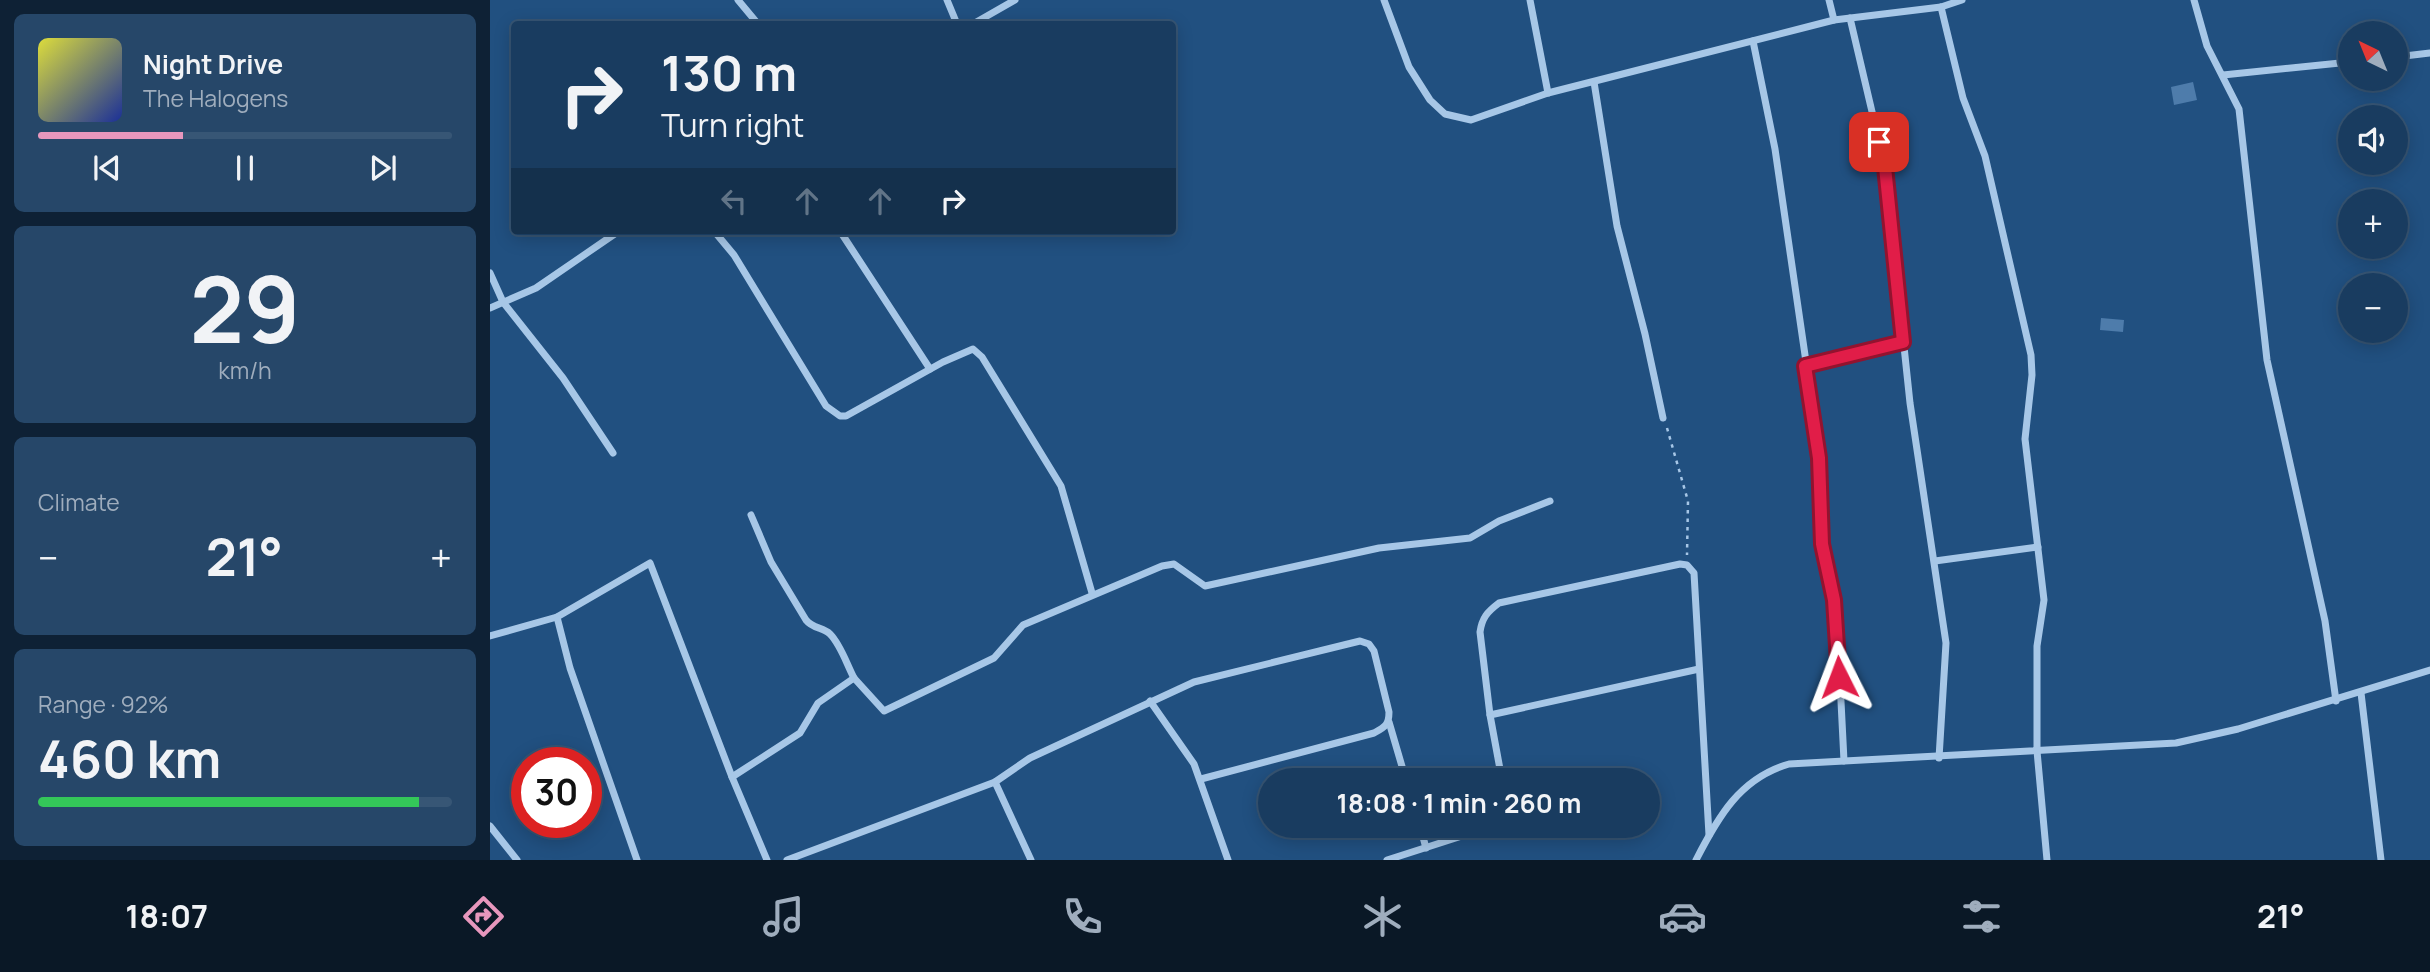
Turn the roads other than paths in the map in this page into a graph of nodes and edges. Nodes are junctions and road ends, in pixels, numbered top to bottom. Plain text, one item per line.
1 (738, 0) edge
2 (947, 0) edge
3 (1016, 0) edge
4 (1384, 0) edge
5 (1530, 0) edge
6 (1829, 0) edge
7 (1962, 0) edge
8 (2194, 0) edge
9 (1941, 7) junction
10 (1850, 18) junction
11 (1835, 20) junction
12 (756, 21) edge
13 (956, 21) edge
14 (978, 21) edge
15 (1753, 41) junction
16 (2430, 53) edge
17 (2408, 56) edge
18 (2338, 63) edge
19 (2223, 75) junction
20 (1594, 82) junction
21 (1548, 93) junction
22 (612, 235) edge
23 (717, 235) edge
24 (843, 235) edge
25 (490, 273) edge
26 (503, 302) junction
27 (490, 308) edge
28 (1903, 342) junction
29 (1805, 366) junction
30 (930, 369) junction
31 (1663, 418) road end
32 (613, 453) dead end
33 (1550, 501) dead end
34 (751, 514) dead end
35 (2038, 547) junction
36 (1935, 561) junction
37 (1092, 593) junction
38 (557, 617) junction
39 (490, 636) edge
40 (1699, 669) junction
41 (2430, 670) edge
42 (854, 678) junction
43 (2361, 693) junction
44 (1150, 701) junction
45 (2336, 701) junction
46 (1490, 715) junction
47 (1389, 722) junction
48 (2037, 751) junction
49 (1940, 758) junction
50 (1844, 761) junction
51 (1402, 768) edge
52 (1500, 768) edge
53 (732, 777) junction
54 (1201, 779) junction
55 (995, 782) junction
56 (490, 826) edge
57 (1709, 836) junction
58 (1423, 838) edge
59 (1456, 838) edge
60 (1426, 848) junction
61 (517, 860) edge
62 (637, 860) edge
63 (767, 860) edge
64 (787, 860) edge
65 (1031, 860) edge
66 (1228, 860) edge
67 (1387, 860) edge
68 (1696, 860) edge
69 (2047, 860) edge
70 (2381, 860) edge

1 - 12 street
2 - 13 street
3 - 14 street
4 - 21 street
5 - 21 street
6 - 11 street
7 - 9 street
8 - 19 street
9 - 10 street
9 - 35 street
10 - 11 street
10 - 28 street
11 - 15 street
15 - 20 street
15 - 29 street
16 - 17 street
18 - 19 street
19 - 45 street
20 - 21 street
20 - 31 street
22 - 26 street
23 - 30 street
24 - 30 street
25 - 26 street
26 - 27 street
26 - 32 street
28 - 29 street
28 - 36 street
29 - 50 street
30 - 37 street
33 - 37 street
34 - 42 street
35 - 36 street
35 - 48 street
36 - 49 street
37 - 42 street
38 - 39 street
38 - 53 street
38 - 62 street
40 - 46 street
40 - 46 street
40 - 57 street
41 - 43 street
42 - 53 street
43 - 45 street
43 - 70 street
44 - 47 street
44 - 54 street
44 - 55 street
45 - 48 street
46 - 52 street
47 - 51 street
47 - 54 street
48 - 49 street
48 - 69 street
49 - 50 street
50 - 57 street
53 - 63 street
54 - 66 street
55 - 64 street
55 - 65 street
56 - 61 street
57 - 68 street
58 - 60 street
59 - 60 street
60 - 67 street

